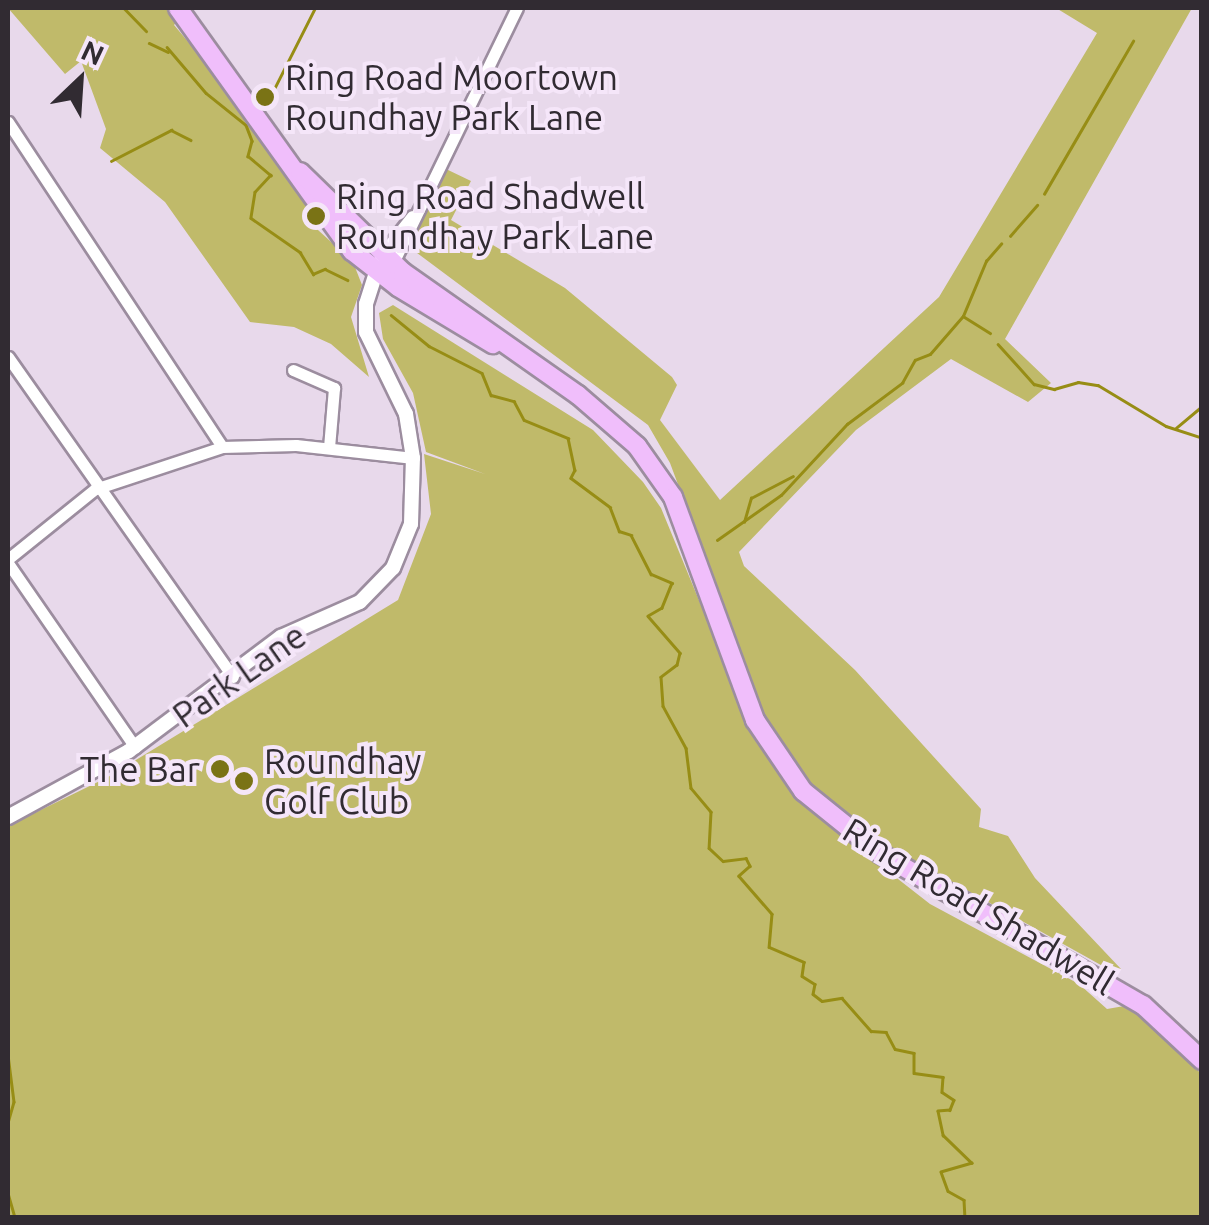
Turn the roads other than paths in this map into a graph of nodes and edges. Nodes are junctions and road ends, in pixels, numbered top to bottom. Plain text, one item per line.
1 (178, 8) edge
2 (517, 8) edge
3 (8, 122) edge
4 (384, 266) junction
5 (8, 359) edge
6 (293, 370) dead end
7 (222, 447) junction
8 (329, 448) junction
9 (413, 458) junction
10 (95, 489) junction
11 (8, 561) edge
12 (233, 677) junction
13 (135, 747) junction
14 (8, 817) edge
15 (1202, 1060) edge

1 - 4 highway, Ring Road Shadwell
2 - 4 street
3 - 7 street
4 - 9 street, Park Lane
4 - 15 highway, Ring Road Shadwell
5 - 10 street
6 - 8 street
7 - 8 street
7 - 10 street
8 - 9 street
9 - 12 street, Park Lane
10 - 11 street
10 - 12 street
11 - 13 street
12 - 13 street, Park Lane
13 - 14 street, Park Lane

